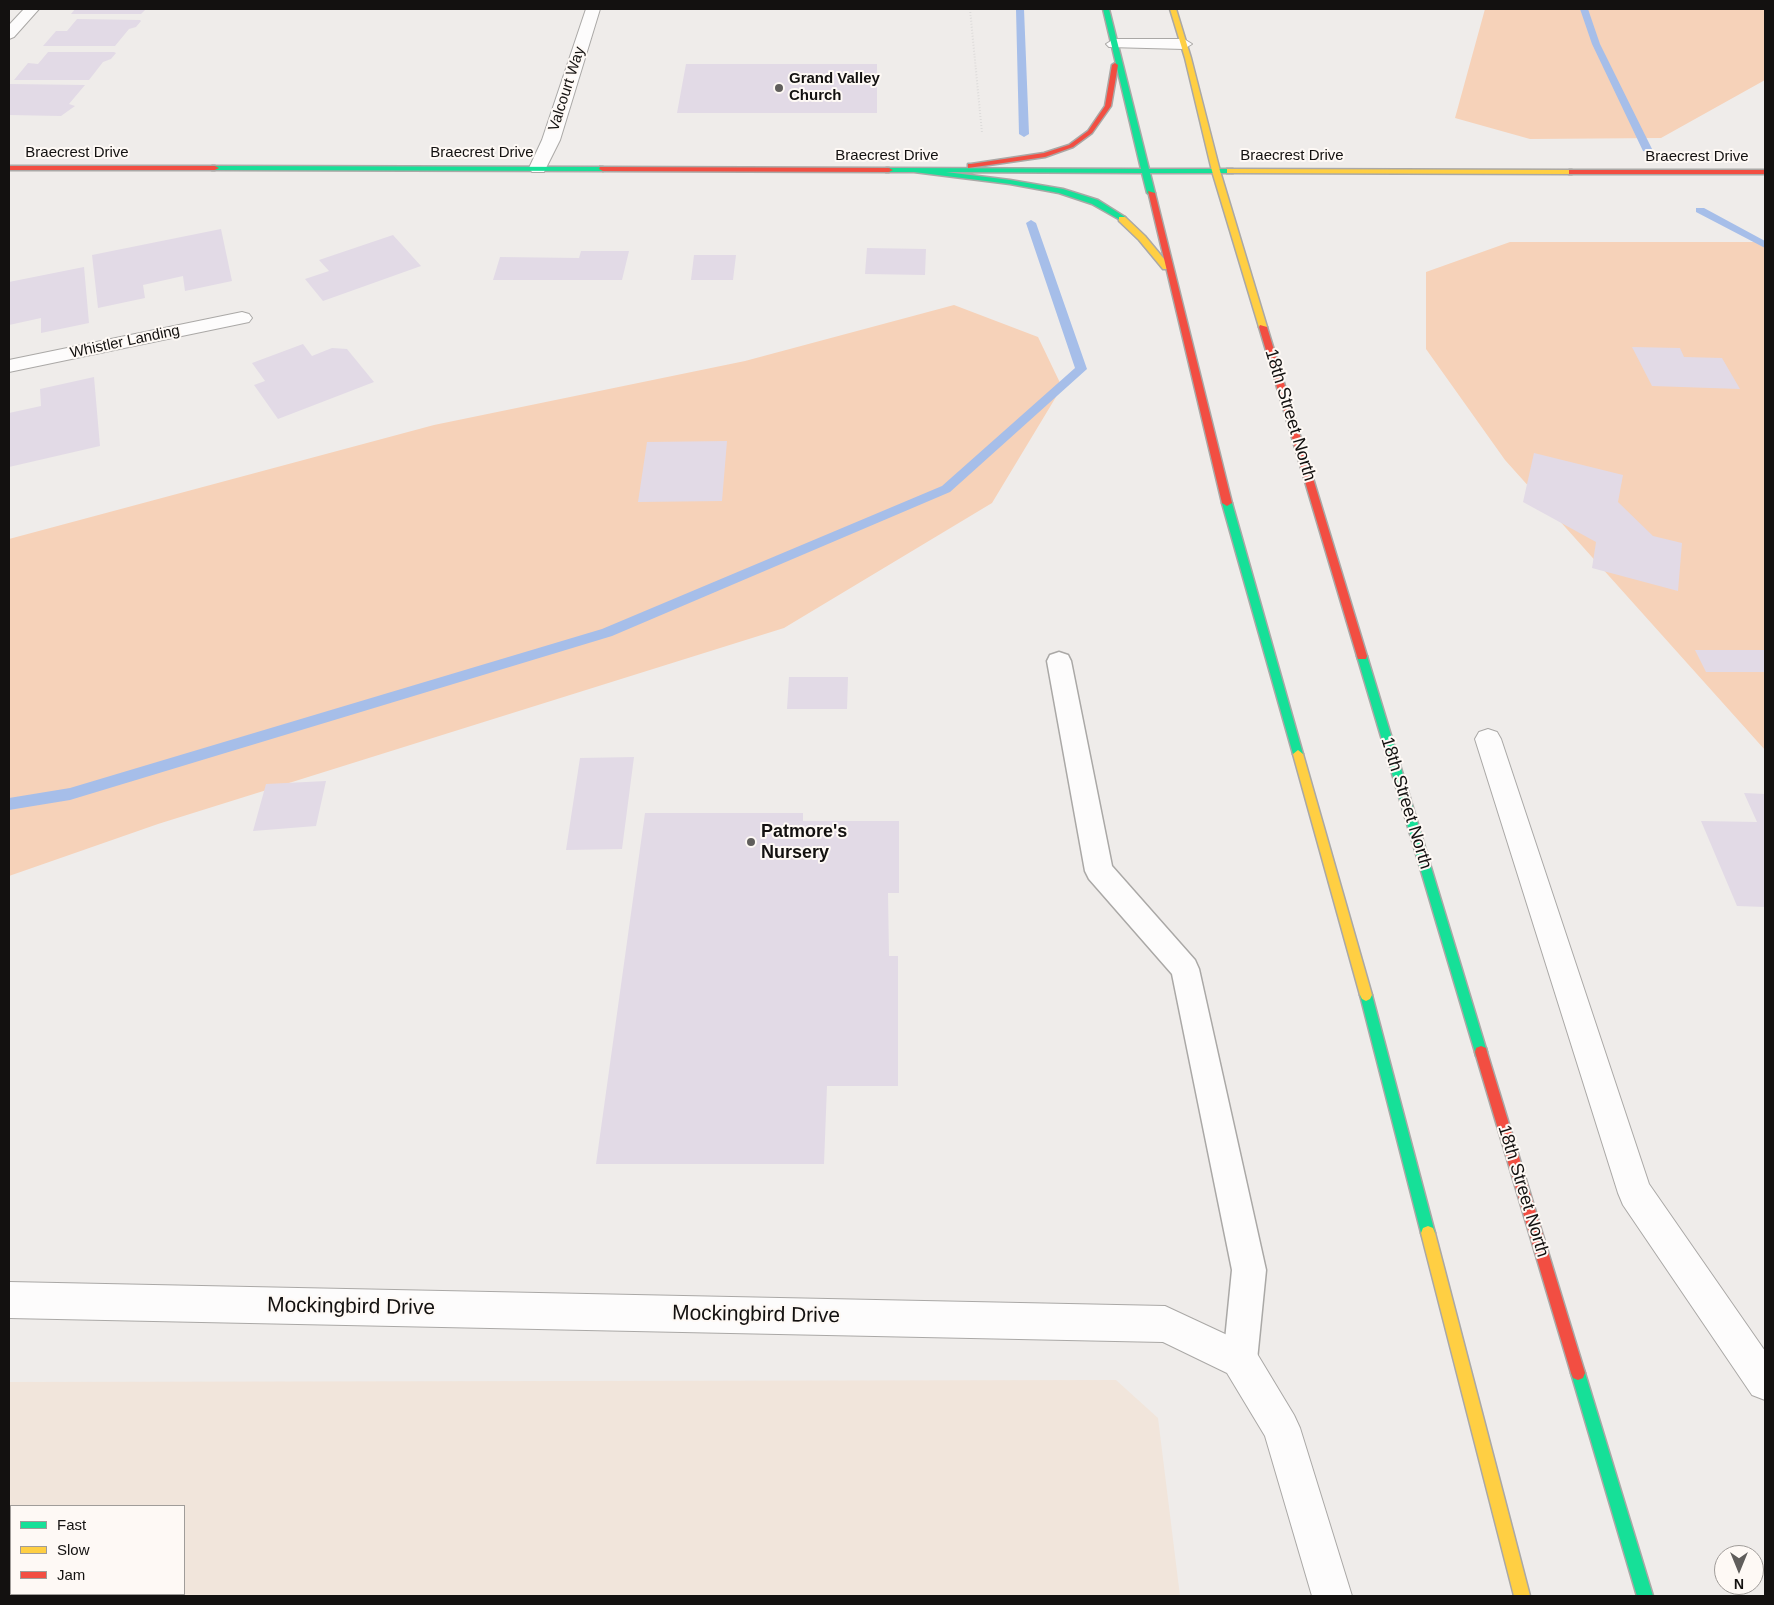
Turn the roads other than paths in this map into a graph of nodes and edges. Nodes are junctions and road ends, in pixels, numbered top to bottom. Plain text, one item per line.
1 (32, 9) edge
2 (593, 9) edge
3 (1106, 9) edge
4 (1173, 9) edge
5 (9, 34) edge
6 (1184, 44) junction
7 (1115, 49) junction
8 (9, 168) edge
9 (538, 168) junction
10 (1216, 170) junction
11 (917, 171) junction
12 (1145, 171) junction
13 (1765, 172) edge
14 (1170, 271) junction
15 (242, 318) dead end
16 (9, 366) edge
17 (1059, 660) dead end
18 (1488, 739) dead end
19 (9, 1300) edge
20 (1240, 1360) junction
21 (1765, 1382) edge
22 (1332, 1596) edge
23 (1522, 1596) edge
24 (1645, 1596) edge

1 - 5 street
2 - 9 street, Valcourt Way
3 - 7 main road
4 - 6 main road, 18th Street North
6 - 7 street
6 - 10 main road, 18th Street North
7 - 11 main road
7 - 12 main road
8 - 9 main road, Braecrest Drive
9 - 11 main road, Braecrest Drive
10 - 12 main road, Braecrest Drive
10 - 13 main road, Braecrest Drive
10 - 24 main road, 18th Street North
11 - 12 main road, Braecrest Drive
11 - 14 main road
12 - 14 main road
14 - 23 main road
15 - 16 street, Whistler Landing
17 - 20 lane
18 - 21 street
19 - 20 street, Mockingbird Drive
20 - 22 street

